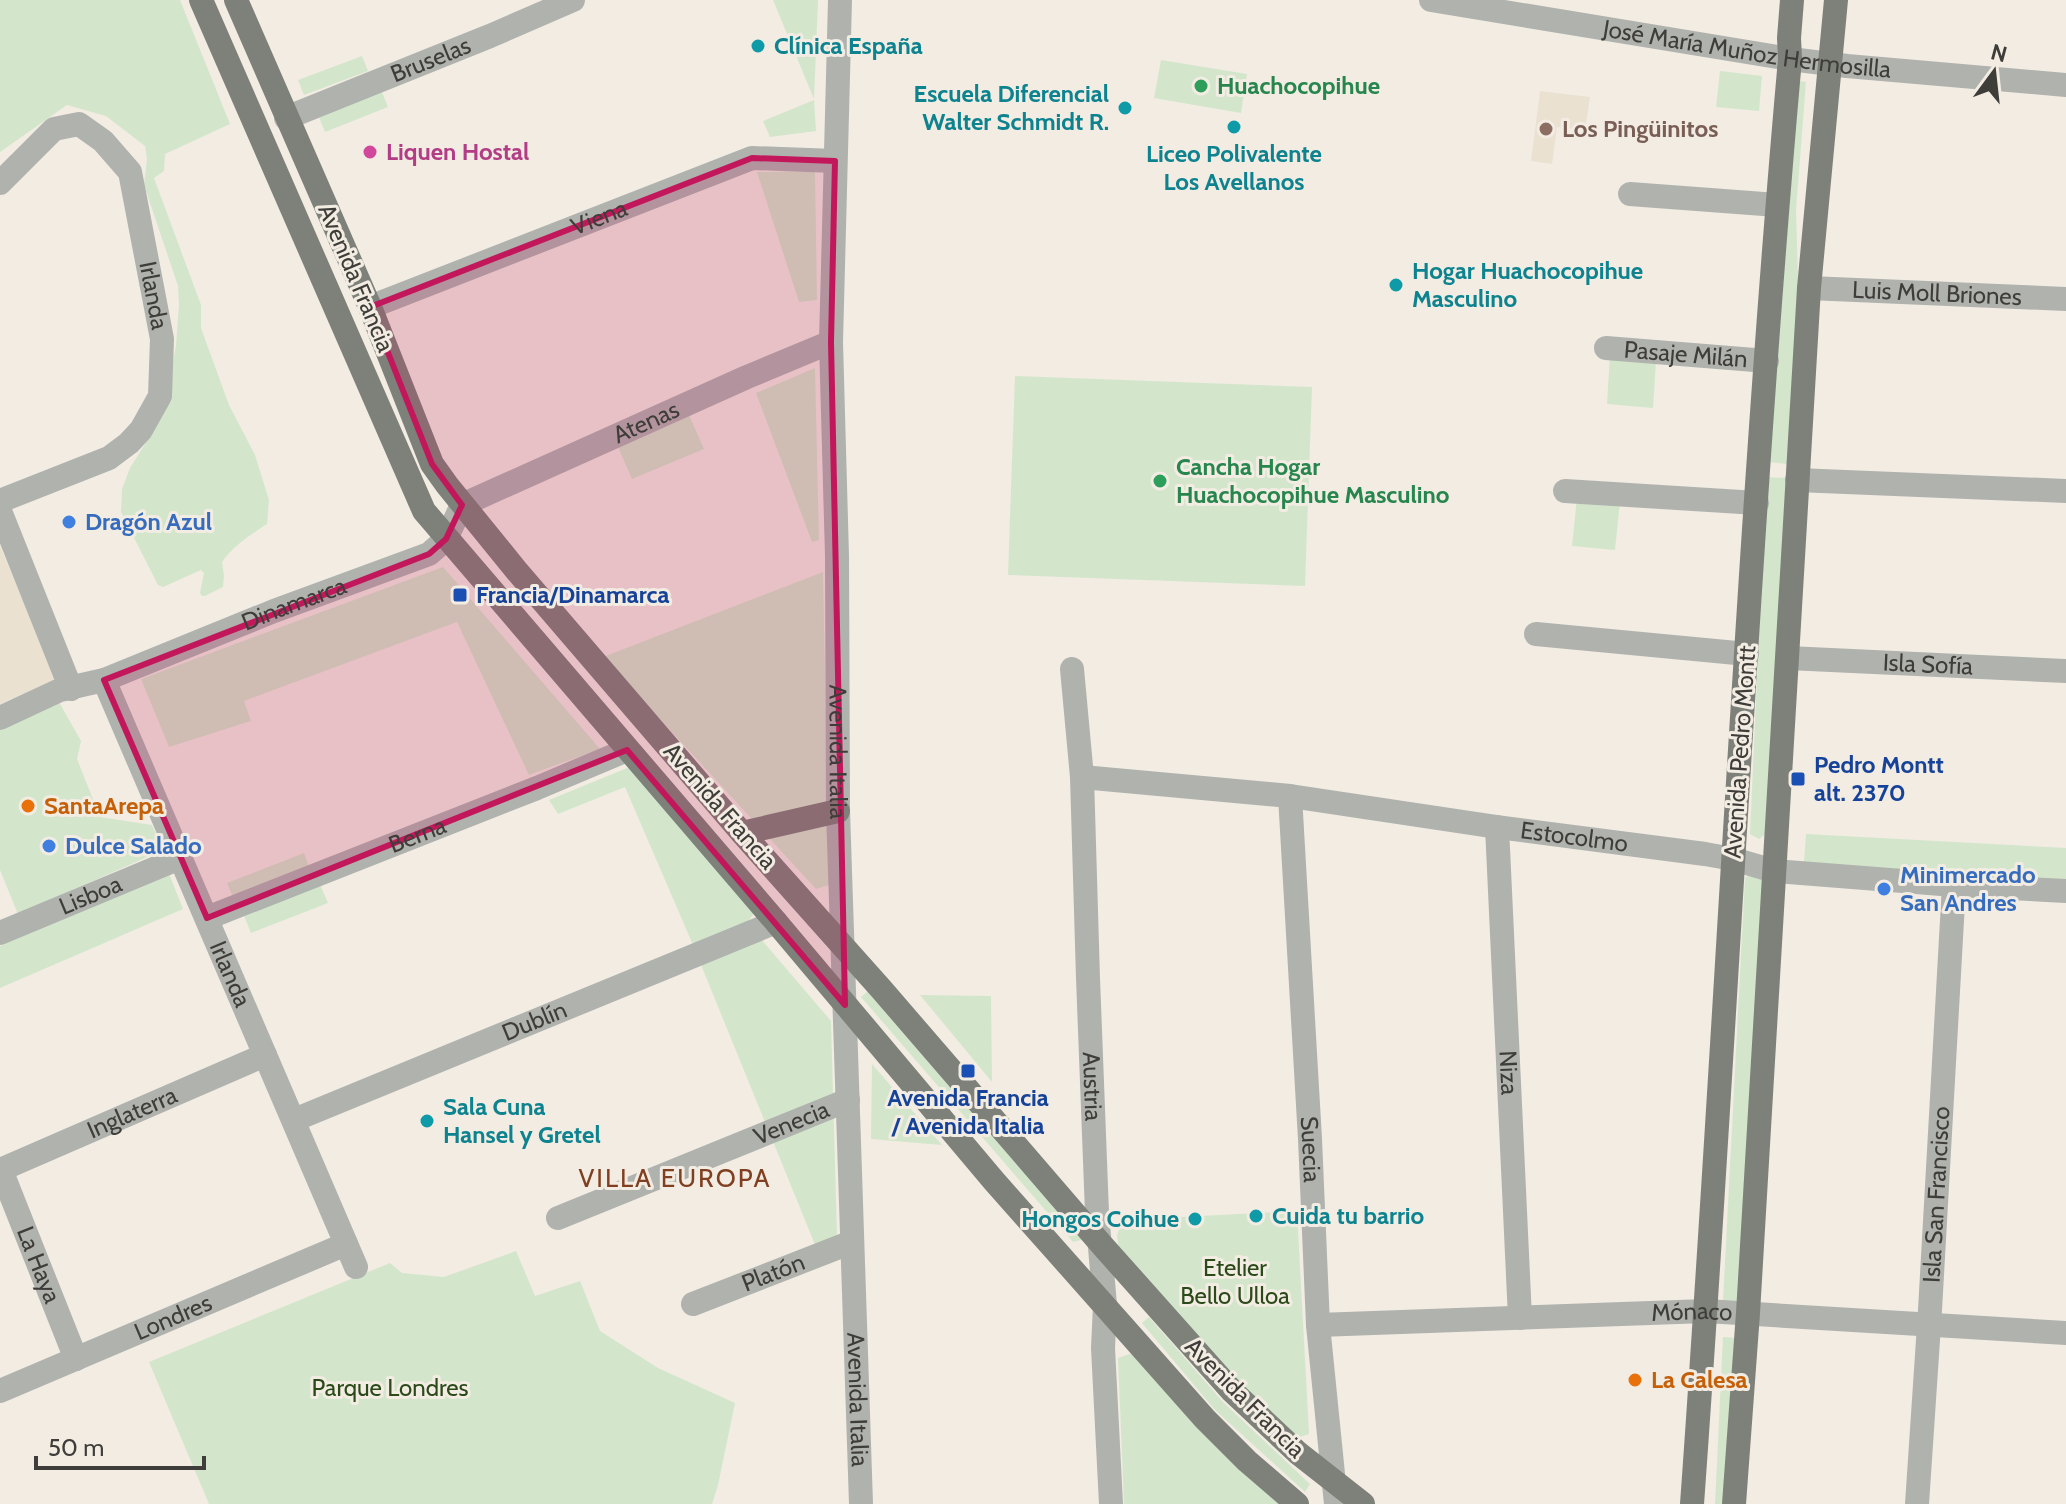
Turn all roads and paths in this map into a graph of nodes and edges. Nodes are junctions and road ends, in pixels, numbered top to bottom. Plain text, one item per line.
1 (201, 0) edge
2 (236, 0) edge
3 (573, 0) edge
4 (840, 0) edge
5 (1431, 0) edge
6 (1792, 0) edge
7 (1836, 0) edge
8 (1546, 10) edge
9 (1790, 59) junction
10 (1830, 64) junction
11 (2066, 85) edge
12 (286, 118) junction
13 (835, 161) junction
14 (0, 183) edge
15 (1630, 194) dead end
16 (1777, 205) junction
17 (1809, 288) junction
18 (2066, 299) edge
19 (370, 307) junction
20 (831, 342) junction
21 (1606, 348) dead end
22 (1767, 361) junction
23 (1797, 480) junction
24 (1565, 491) dead end
25 (2066, 491) edge
26 (0, 501) edge
27 (1757, 503) junction
28 (462, 505) junction
29 (0, 511) edge
30 (446, 539) junction
31 (1536, 634) dead end
32 (1747, 654) junction
33 (1788, 658) junction
34 (1072, 669) dead end
35 (2066, 671) edge
36 (104, 680) junction
37 (71, 689) junction
38 (0, 718) edge
39 (627, 750) junction
40 (1082, 777) junction
41 (1290, 796) junction
42 (838, 811) junction
43 (1497, 827) junction
44 (742, 833) junction
45 (180, 858) junction
46 (1733, 859) junction
47 (1774, 871) junction
48 (1954, 885) junction
49 (2066, 891) edge
50 (207, 918) junction
51 (776, 922) junction
52 (0, 933) edge
53 (844, 948) junction
54 (845, 1005) junction
55 (265, 1055) junction
56 (848, 1100) junction
57 (294, 1120) junction
58 (1, 1170) edge
59 (558, 1218) dead end
60 (852, 1242) junction
61 (346, 1244) junction
62 (1101, 1244) junction
63 (356, 1267) dead end
64 (693, 1304) dead end
65 (1105, 1305) junction
66 (1706, 1311) junction
67 (1748, 1313) junction
68 (1520, 1318) junction
69 (1318, 1325) junction
70 (1928, 1325) junction
71 (2066, 1333) edge
72 (76, 1359) junction
73 (0, 1391) edge
74 (1334, 1493) edge
75 (861, 1504) edge
76 (1111, 1504) edge
77 (1297, 1504) edge
78 (1363, 1504) edge
79 (1692, 1504) edge
80 (1734, 1504) edge
81 (1917, 1504) edge

1 - 30 main road, Avenida Francia
2 - 12 main road, Avenida Francia
3 - 12 street, Bruselas
4 - 13 street, Avenida Italia
5 - 8 street, José María Muñoz Hermosilla
6 - 9 main road, Avenida Pedro Montt
7 - 10 main road, Avenida Pedro Montt
8 - 9 street, José María Muñoz Hermosilla
9 - 10 street, José María Muñoz Hermosilla
9 - 16 main road, Avenida Pedro Montt
10 - 11 street, José María Muñoz Hermosilla
10 - 17 main road, Avenida Pedro Montt
12 - 19 main road, Avenida Francia
13 - 19 street, Viena
13 - 20 street, Avenida Italia
14 - 26 street, Irlanda
15 - 16 street
16 - 22 main road, Avenida Pedro Montt
17 - 18 street, Luis Moll Briones
17 - 23 main road, Avenida Pedro Montt
19 - 28 main road, Avenida Francia
20 - 28 street, Atenas
20 - 42 street, Avenida Italia
21 - 22 street, Pasaje Milán
22 - 27 main road, Avenida Pedro Montt
23 - 25 street
23 - 33 main road, Avenida Pedro Montt
24 - 27 street
27 - 32 main road, Avenida Pedro Montt
28 - 30 street
28 - 44 main road, Avenida Francia
29 - 37 street
30 - 36 street, Dinamarca
30 - 39 main road, Avenida Francia
31 - 32 street
32 - 46 main road, Avenida Pedro Montt
33 - 35 street, Isla Sofía
33 - 47 main road, Avenida Pedro Montt
34 - 40 street, Austria
36 - 37 street, Dinamarca
36 - 45 street, Irlanda
37 - 38 street, Dinamarca
39 - 50 street, Berna
39 - 51 main road, Avenida Francia
40 - 41 street, Estocolmo
40 - 62 street, Austria
41 - 43 street, Estocolmo
41 - 69 street, Suecia
42 - 44 main road
42 - 53 street, Avenida Italia
43 - 46 street, Estocolmo
43 - 68 street, Niza
44 - 53 main road, Avenida Francia
45 - 50 street, Irlanda
45 - 52 street, Lisboa
46 - 47 street, Estocolmo
46 - 66 main road, Avenida Pedro Montt
47 - 48 street, Estocolmo
47 - 67 main road, Avenida Pedro Montt
48 - 49 street, Estocolmo
48 - 70 street, Isla San Francisco
50 - 55 street, Irlanda
51 - 54 main road, Avenida Francia
51 - 57 street, Dublín
53 - 54 street, Avenida Italia
53 - 62 main road, Avenida Francia
54 - 56 street, Avenida Italia
54 - 65 main road, Avenida Francia
55 - 57 street, Irlanda
55 - 58 street, Inglaterra
56 - 59 street, Venecia
56 - 60 street, Avenida Italia
57 - 61 street, Irlanda
58 - 72 street, La Haya
60 - 64 street, Platón
60 - 75 street, Avenida Italia
61 - 63 street, Irlanda
61 - 72 street, Londres
62 - 65 street, Austria
62 - 74 main road, Avenida Francia
65 - 76 street, Austria
65 - 77 main road, Avenida Francia
66 - 67 street, Mónaco
66 - 68 street, Mónaco
66 - 79 main road, Avenida Pedro Montt
67 - 70 street, Mónaco
67 - 80 main road, Avenida Pedro Montt
68 - 69 street, Mónaco
69 - 74 street, Suecia
70 - 71 street, Mónaco
70 - 81 street, Isla San Francisco
72 - 73 street, Londres
74 - 78 main road, Avenida Francia

